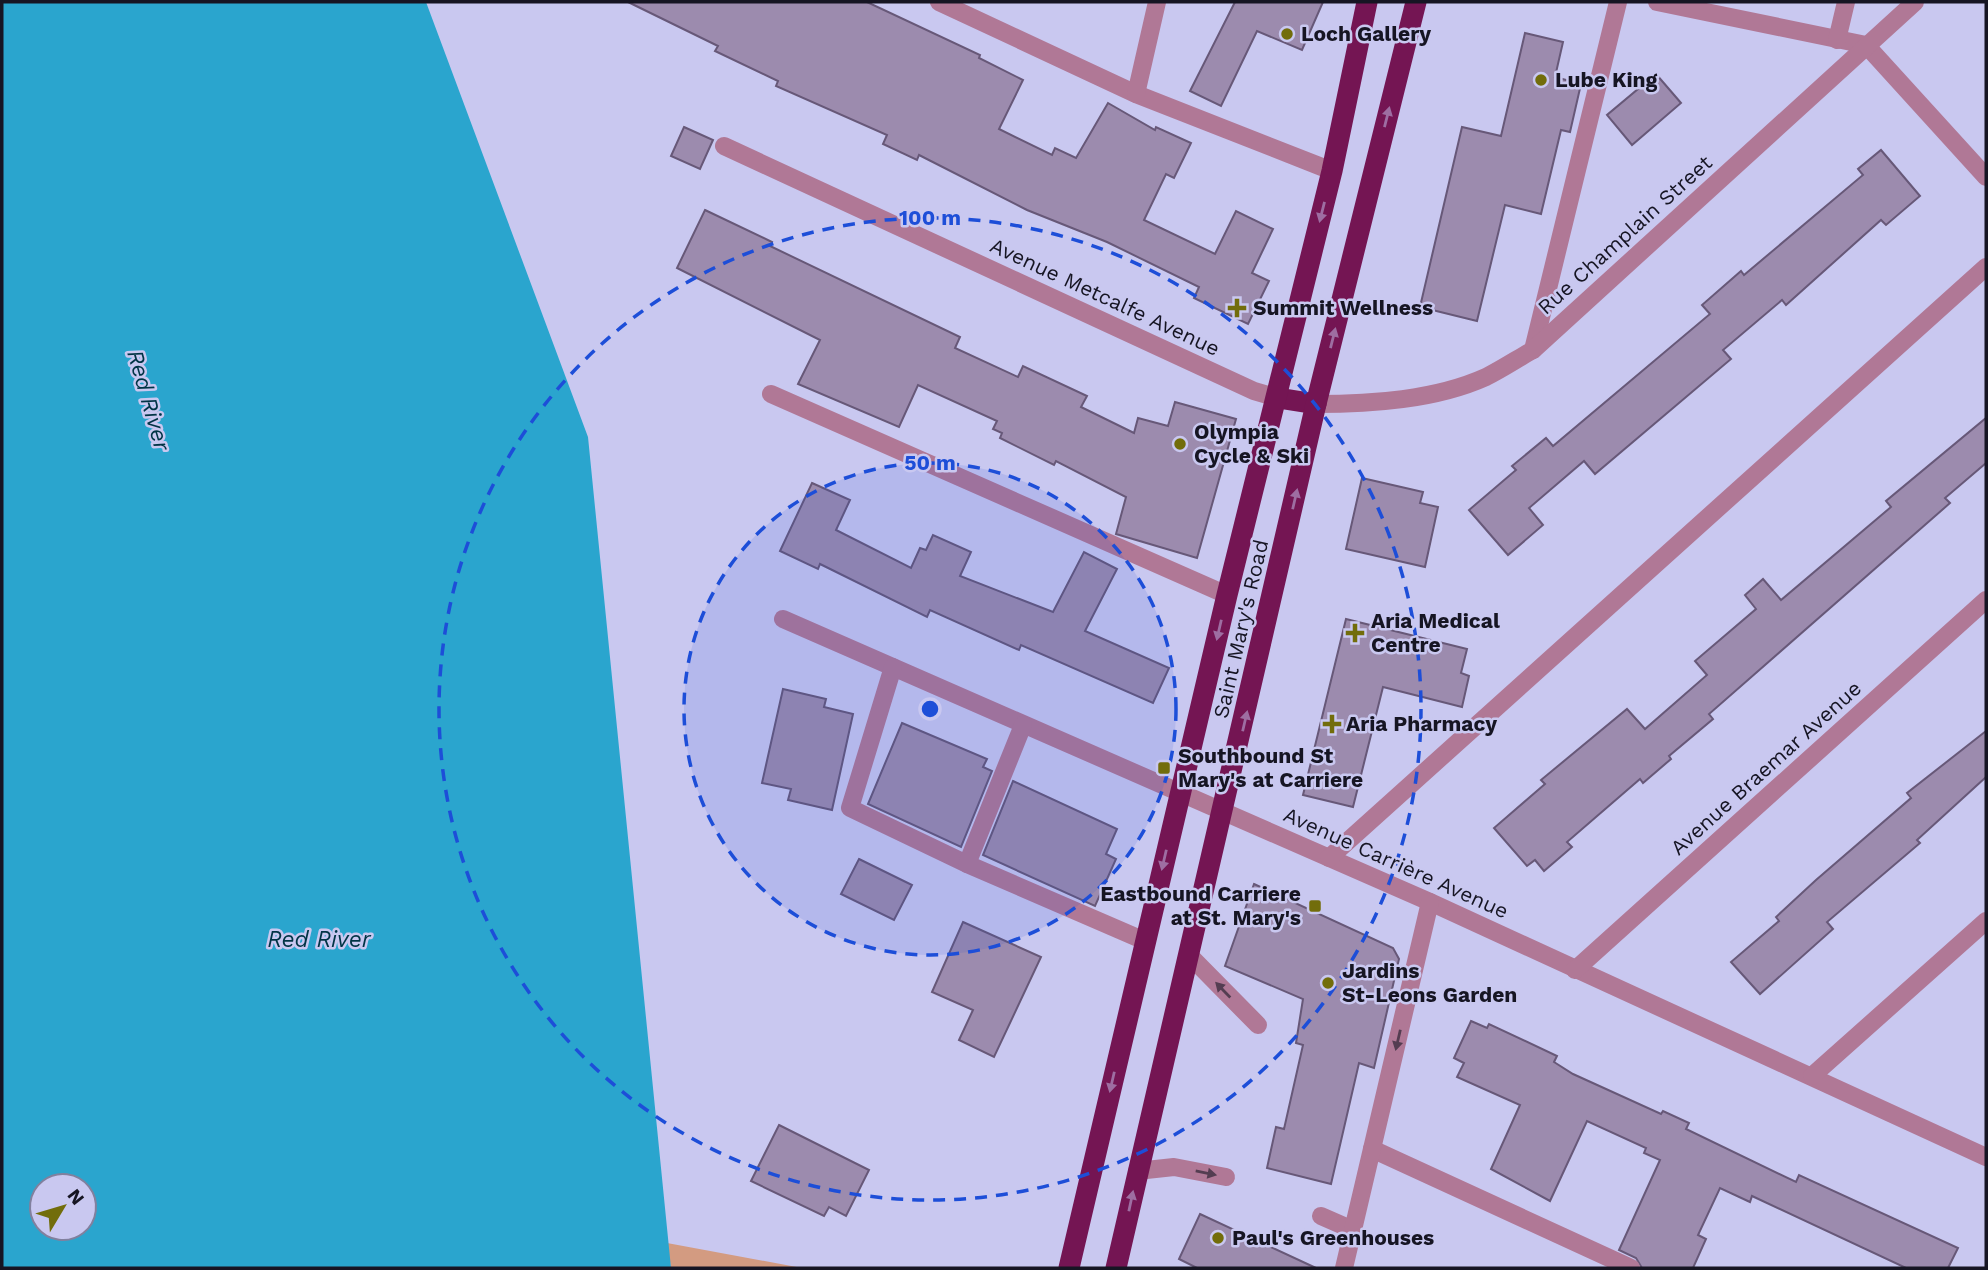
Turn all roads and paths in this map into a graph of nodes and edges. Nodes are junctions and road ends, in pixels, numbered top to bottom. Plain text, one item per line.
1 (939, 2) edge
2 (1157, 2) edge
3 (1367, 2) edge
4 (1416, 2) edge
5 (1618, 2) edge
6 (1657, 2) edge
7 (1846, 2) edge
8 (1915, 2) edge
9 (1837, 40) junction
10 (1867, 45) junction
11 (1136, 94) junction
12 (724, 146) dead end
13 (1332, 171) junction
14 (1986, 177) edge
15 (1986, 267) edge
16 (1533, 350) junction
17 (771, 394) dead end
18 (1278, 398) junction
19 (1317, 404) junction
20 (1227, 595) junction
21 (1986, 600) edge
22 (783, 619) dead end
23 (893, 667) junction
24 (1023, 725) junction
25 (1179, 794) junction
26 (1224, 812) junction
27 (1329, 858) junction
28 (967, 864) junction
29 (1430, 902) junction
30 (1986, 921) edge
31 (1145, 941) junction
32 (1189, 955) junction
33 (1575, 970) junction
34 (1258, 1025) dead end
35 (1812, 1076) junction
36 (1372, 1149) junction
37 (1986, 1157) edge
38 (1137, 1171) junction
39 (1226, 1177) dead end
40 (1321, 1216) dead end
41 (1353, 1230) junction
42 (1069, 1268) edge
43 (1116, 1268) edge
44 (1344, 1268) edge
45 (1631, 1268) edge

1 - 11 street
2 - 11 street
3 - 13 highway, Saint Mary's Road
19 -> 4 highway, Saint Mary's Road
5 - 16 street
6 - 9 street
7 - 9 street
8 - 10 street, Rue Champlain Street
9 - 10 street
10 - 14 street
10 - 16 street, Rue Champlain Street
11 - 13 street
12 - 18 street, Avenue Metcalfe Avenue
13 -> 18 highway, Saint Mary's Road
15 - 27 street
16 - 19 street, Rue Champlain Street
17 - 20 street
18 - 19 highway
18 - 20 highway, Saint Mary's Road
26 -> 19 highway, Saint Mary's Road
20 -> 25 highway, Saint Mary's Road
21 - 33 street, Avenue Braemar Avenue
22 - 23 street, Avenue Carrière Avenue
23 - 24 street, Avenue Carrière Avenue
23 - 28 street
24 - 25 street, Avenue Carrière Avenue
24 - 28 street
25 - 26 street, Avenue Carrière Avenue
25 -> 31 highway, Saint Mary's Road
26 - 27 street, Avenue Carrière Avenue
26 - 32 highway, Saint Mary's Road
27 - 29 street, Avenue Carrière Avenue
28 - 31 street
29 - 33 street, Avenue Carrière Avenue
29 -> 36 street
30 - 35 street
31 -> 42 highway, Saint Mary's Road
34 -> 32 street
32 - 38 highway, Saint Mary's Road
33 - 35 street, Avenue Carrière Avenue
35 - 37 street, Avenue Carrière Avenue
36 - 41 street
36 - 45 street
38 -> 39 street
43 -> 38 highway, Saint Mary's Road
40 - 41 street
41 - 44 street

